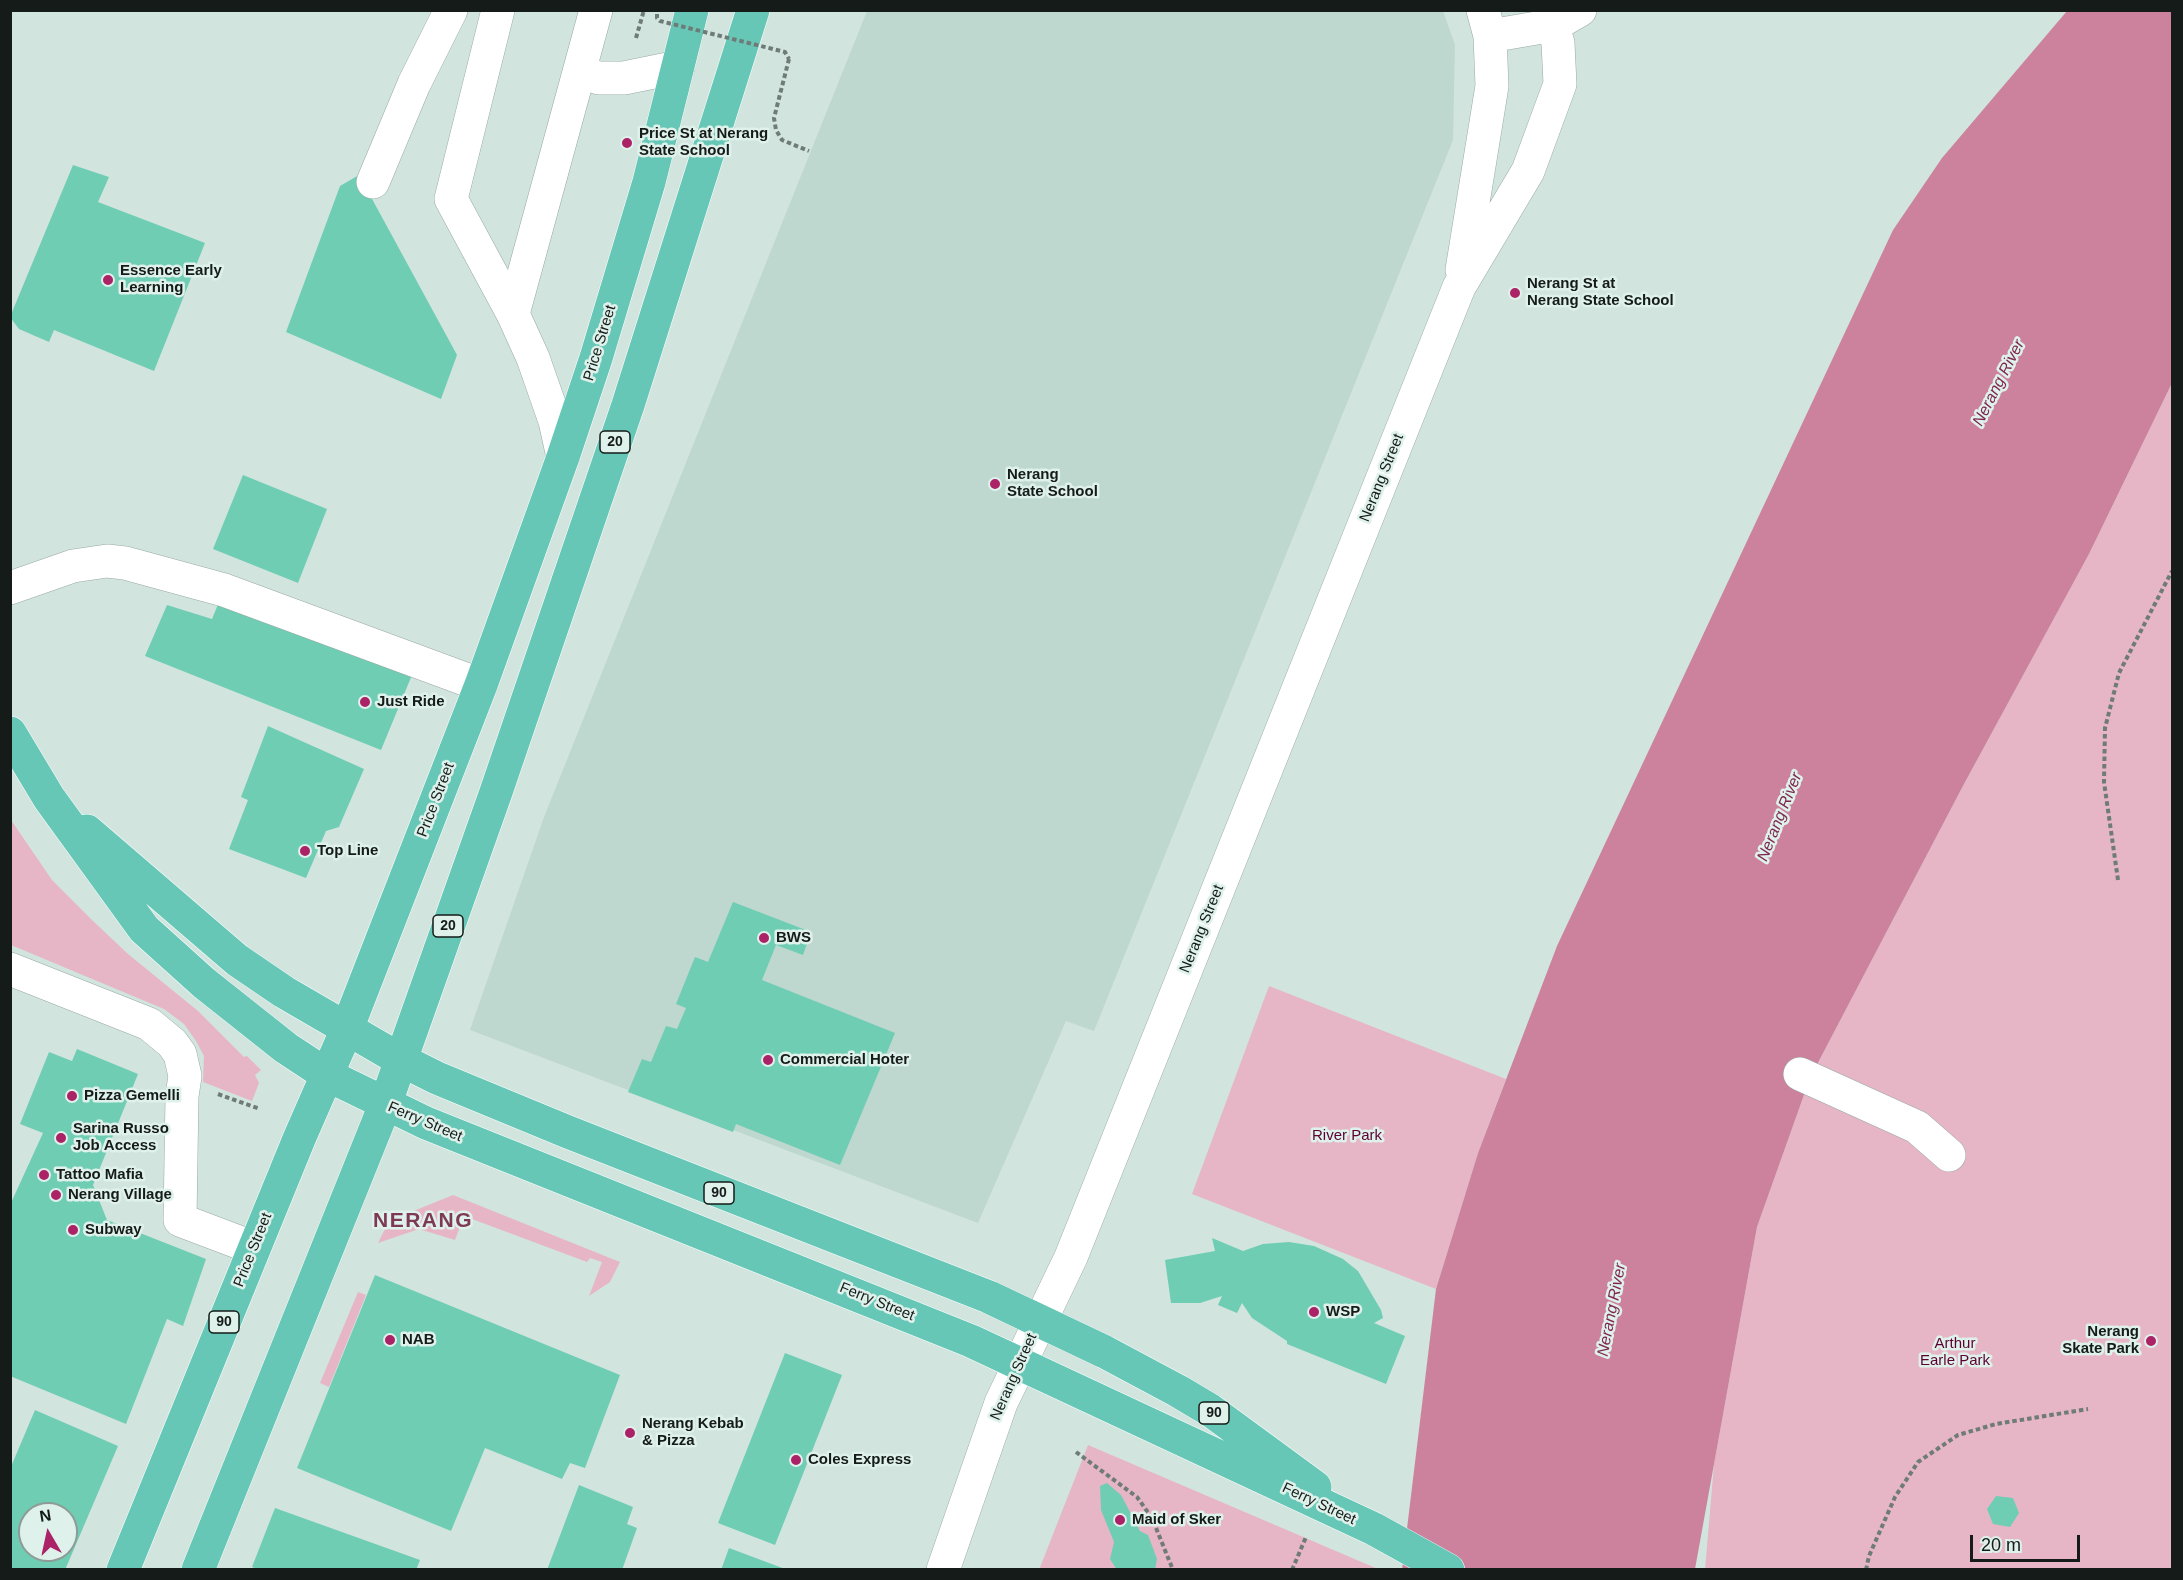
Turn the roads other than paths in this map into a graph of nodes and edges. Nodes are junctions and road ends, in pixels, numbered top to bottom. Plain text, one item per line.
1 (451, 10) edge
2 (498, 10) edge
3 (596, 10) edge
4 (692, 10) edge
5 (753, 10) edge
6 (1561, 15) edge
7 (1486, 23) edge
8 (678, 67) junction
9 (579, 72) junction
10 (372, 182) dead end
11 (1459, 287) junction
12 (513, 314) junction
13 (563, 458) junction
14 (10, 588) edge
15 (481, 685) junction
16 (10, 733) edge
17 (49, 798) junction
18 (10, 969) edge
19 (347, 1029) junction
20 (401, 1060) junction
21 (1800, 1074) dead end
22 (327, 1075) junction
23 (385, 1105) junction
24 (1948, 1155) dead end
25 (254, 1248) junction
26 (1040, 1321) junction
27 (1019, 1362) junction
28 (1374, 1529) junction
29 (123, 1569) edge
30 (198, 1569) edge
31 (943, 1569) edge
32 (1448, 1569) edge

1 - 10 street
2 - 12 street
3 - 9 street
4 - 8 main road, Price Street
5 - 20 main road, 20
6 - 7 street, Nerang Street
6 - 11 street, Nerang Street
7 - 11 street, Nerang Street
8 - 9 street
8 - 13 main road, Price Street
9 - 12 street
11 - 26 street, Nerang Street
12 - 13 street
13 - 15 main road, Price Street
14 - 15 street
15 - 19 main road, Price Street
16 - 17 main road, Ferry Street
17 - 19 main road, Ferry Street
17 - 22 main road, Ferry Street
18 - 25 street
19 - 20 main road, Ferry Street / 90
19 - 22 main road, Price Street / 90
20 - 23 main road, 20
20 - 26 main road, Ferry Street / 90
21 - 24 street
22 - 23 main road, Ferry Street / 90
22 - 25 main road, Price Street / 90
23 - 27 main road, Ferry Street / 90
23 - 30 main road
25 - 29 main road, Price Street / 90
26 - 27 street, Nerang Street
26 - 28 main road, Ferry Street / 90
27 - 28 main road, Ferry Street / 90
27 - 31 street, Nerang Street
28 - 32 main road, 90

